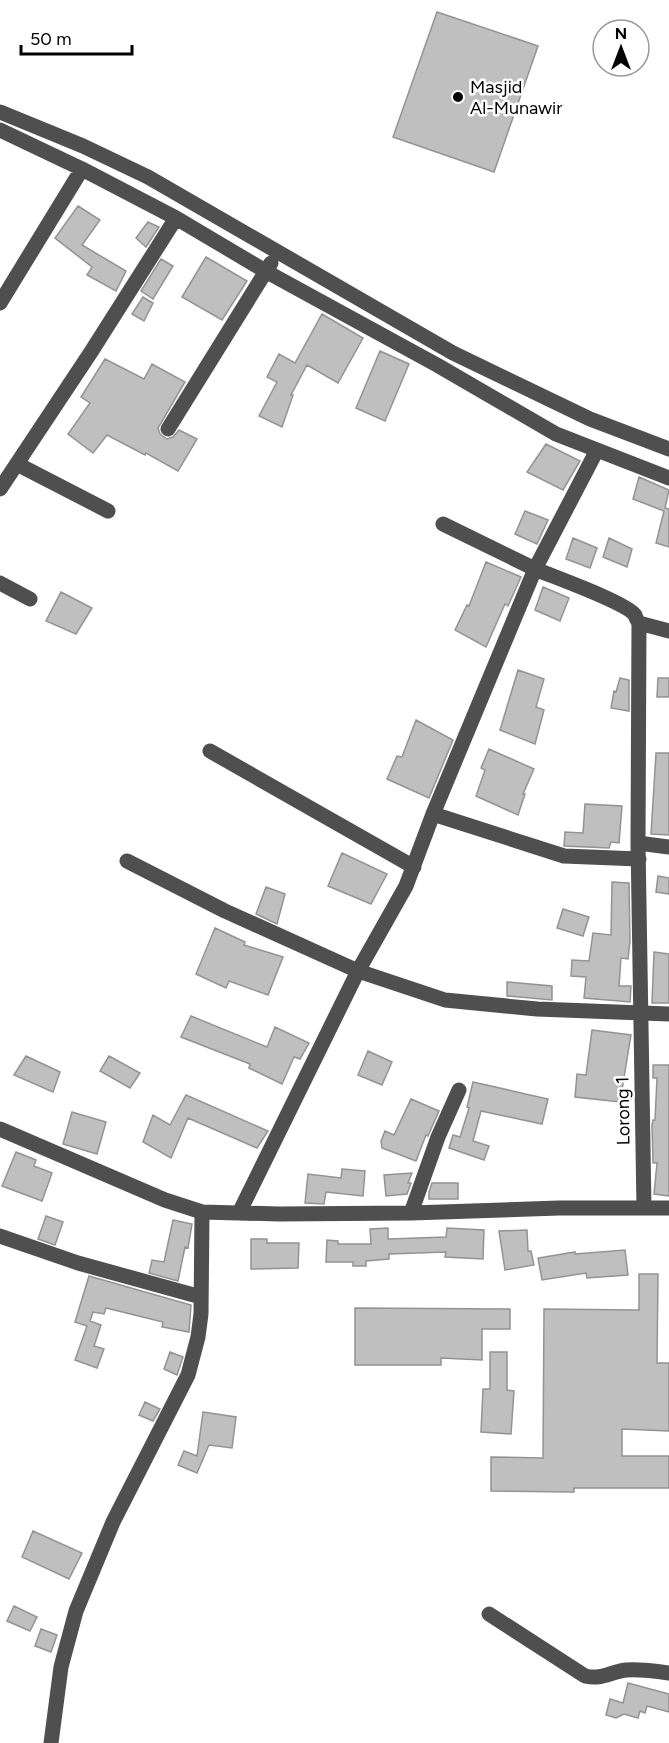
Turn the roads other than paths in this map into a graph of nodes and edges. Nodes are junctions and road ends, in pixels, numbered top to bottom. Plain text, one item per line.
1 (0, 112) edge
2 (0, 130) edge
3 (82, 169) junction
4 (176, 218) junction
5 (276, 252) junction
6 (267, 272) junction
7 (0, 303) edge
8 (168, 429) dead end
9 (669, 449) edge
10 (597, 450) junction
11 (17, 464) junction
12 (669, 478) edge
13 (0, 489) edge
14 (108, 511) dead end
15 (443, 524) dead end
16 (535, 569) junction
17 (0, 583) edge
18 (30, 599) dead end
19 (639, 623) junction
20 (669, 631) edge
21 (210, 752) dead end
22 (433, 814) junction
23 (638, 843) junction
24 (669, 847) edge
25 (639, 859) junction
26 (127, 861) dead end
27 (414, 867) junction
28 (358, 971) junction
29 (640, 1013) junction
30 (669, 1014) edge
31 (459, 1090) dead end
32 (0, 1129) edge
33 (644, 1208) junction
34 (669, 1208) edge
35 (202, 1212) junction
36 (240, 1213) junction
37 (411, 1213) junction
38 (0, 1236) edge
39 (201, 1297) junction
40 (489, 1614) dead end
41 (669, 1673) edge
42 (51, 1743) edge

1 - 5 street
2 - 3 street
3 - 4 street
3 - 7 street
4 - 6 street
4 - 11 street
5 - 6 street
5 - 9 street
6 - 8 street
6 - 10 street
10 - 12 street
10 - 16 street
11 - 13 street
11 - 14 street
15 - 16 street
16 - 19 street
16 - 22 street
17 - 18 street
19 - 20 street
19 - 23 street, Lorong 1
21 - 27 street
22 - 25 street
22 - 27 street
23 - 24 street
23 - 25 street, Lorong 1
25 - 29 street, Lorong 1
26 - 28 street
27 - 28 street
28 - 29 street
28 - 36 street
29 - 30 street
29 - 33 street, Lorong 1
31 - 37 street
32 - 35 street
33 - 34 street
33 - 37 street
35 - 36 street
35 - 39 street
36 - 37 street
38 - 39 street
39 - 42 street
40 - 41 street

